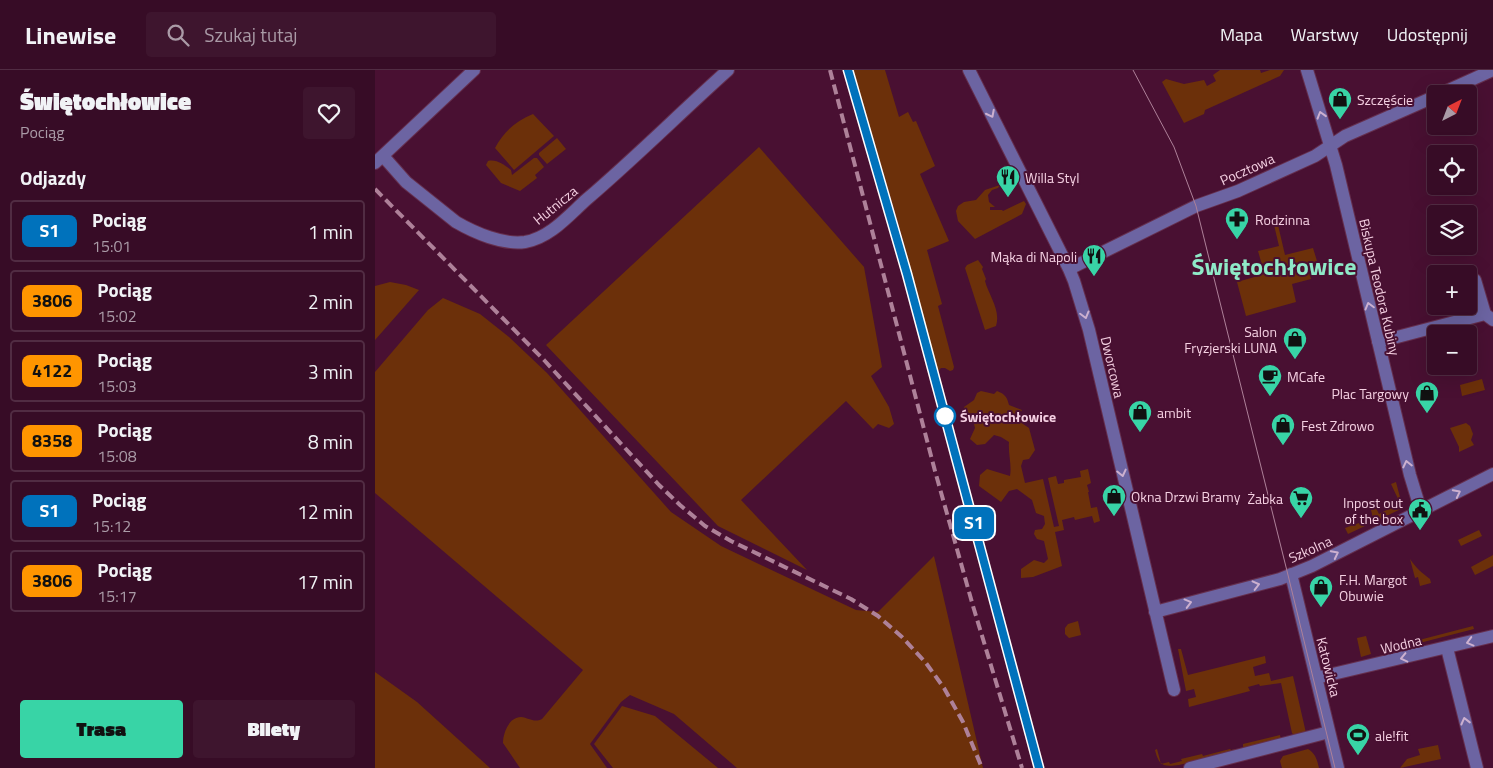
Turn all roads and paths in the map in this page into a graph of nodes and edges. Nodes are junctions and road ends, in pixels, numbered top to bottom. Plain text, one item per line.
1 (474, 70) edge
2 (727, 70) edge
3 (969, 70) edge
4 (1307, 70) edge
5 (1488, 71) edge
6 (1459, 85) edge
7 (1427, 100) edge
8 (1331, 145) junction
9 (379, 160) edge
10 (1069, 269) junction
11 (1477, 285) edge
12 (1489, 317) edge
13 (1378, 342) junction
14 (1493, 474) edge
15 (1421, 511) junction
16 (1291, 574) junction
17 (1155, 612) junction
18 (1493, 636) edge
19 (1447, 648) junction
20 (1316, 678) junction
21 (1173, 690) dead end
22 (1329, 732) junction
23 (1190, 768) edge
24 (1338, 768) edge
25 (1477, 768) edge

1 - 9 street
2 - 9 street, Hutnicza
3 -> 10 street, Dworcowa
8 -> 4 street, Biskupa Teodora Kubiny
5 - 6 street
7 - 8 street, Pocztowa
8 - 10 street, Pocztowa
13 -> 8 street, Biskupa Teodora Kubiny
10 -> 17 street, Dworcowa
11 - 12 street
12 - 13 street
15 -> 13 street, Biskupa Teodora Kubiny
15 -> 14 street, Szkolna
16 -> 15 street, Szkolna
17 -> 16 street, Szkolna
16 - 20 street, Katowicka
17 - 21 street, Dworcowa
18 -> 19 street, Wodna
19 -> 20 street, Wodna
25 -> 19 street
20 - 22 street, Katowicka
22 - 23 street
22 - 24 street, Katowicka

